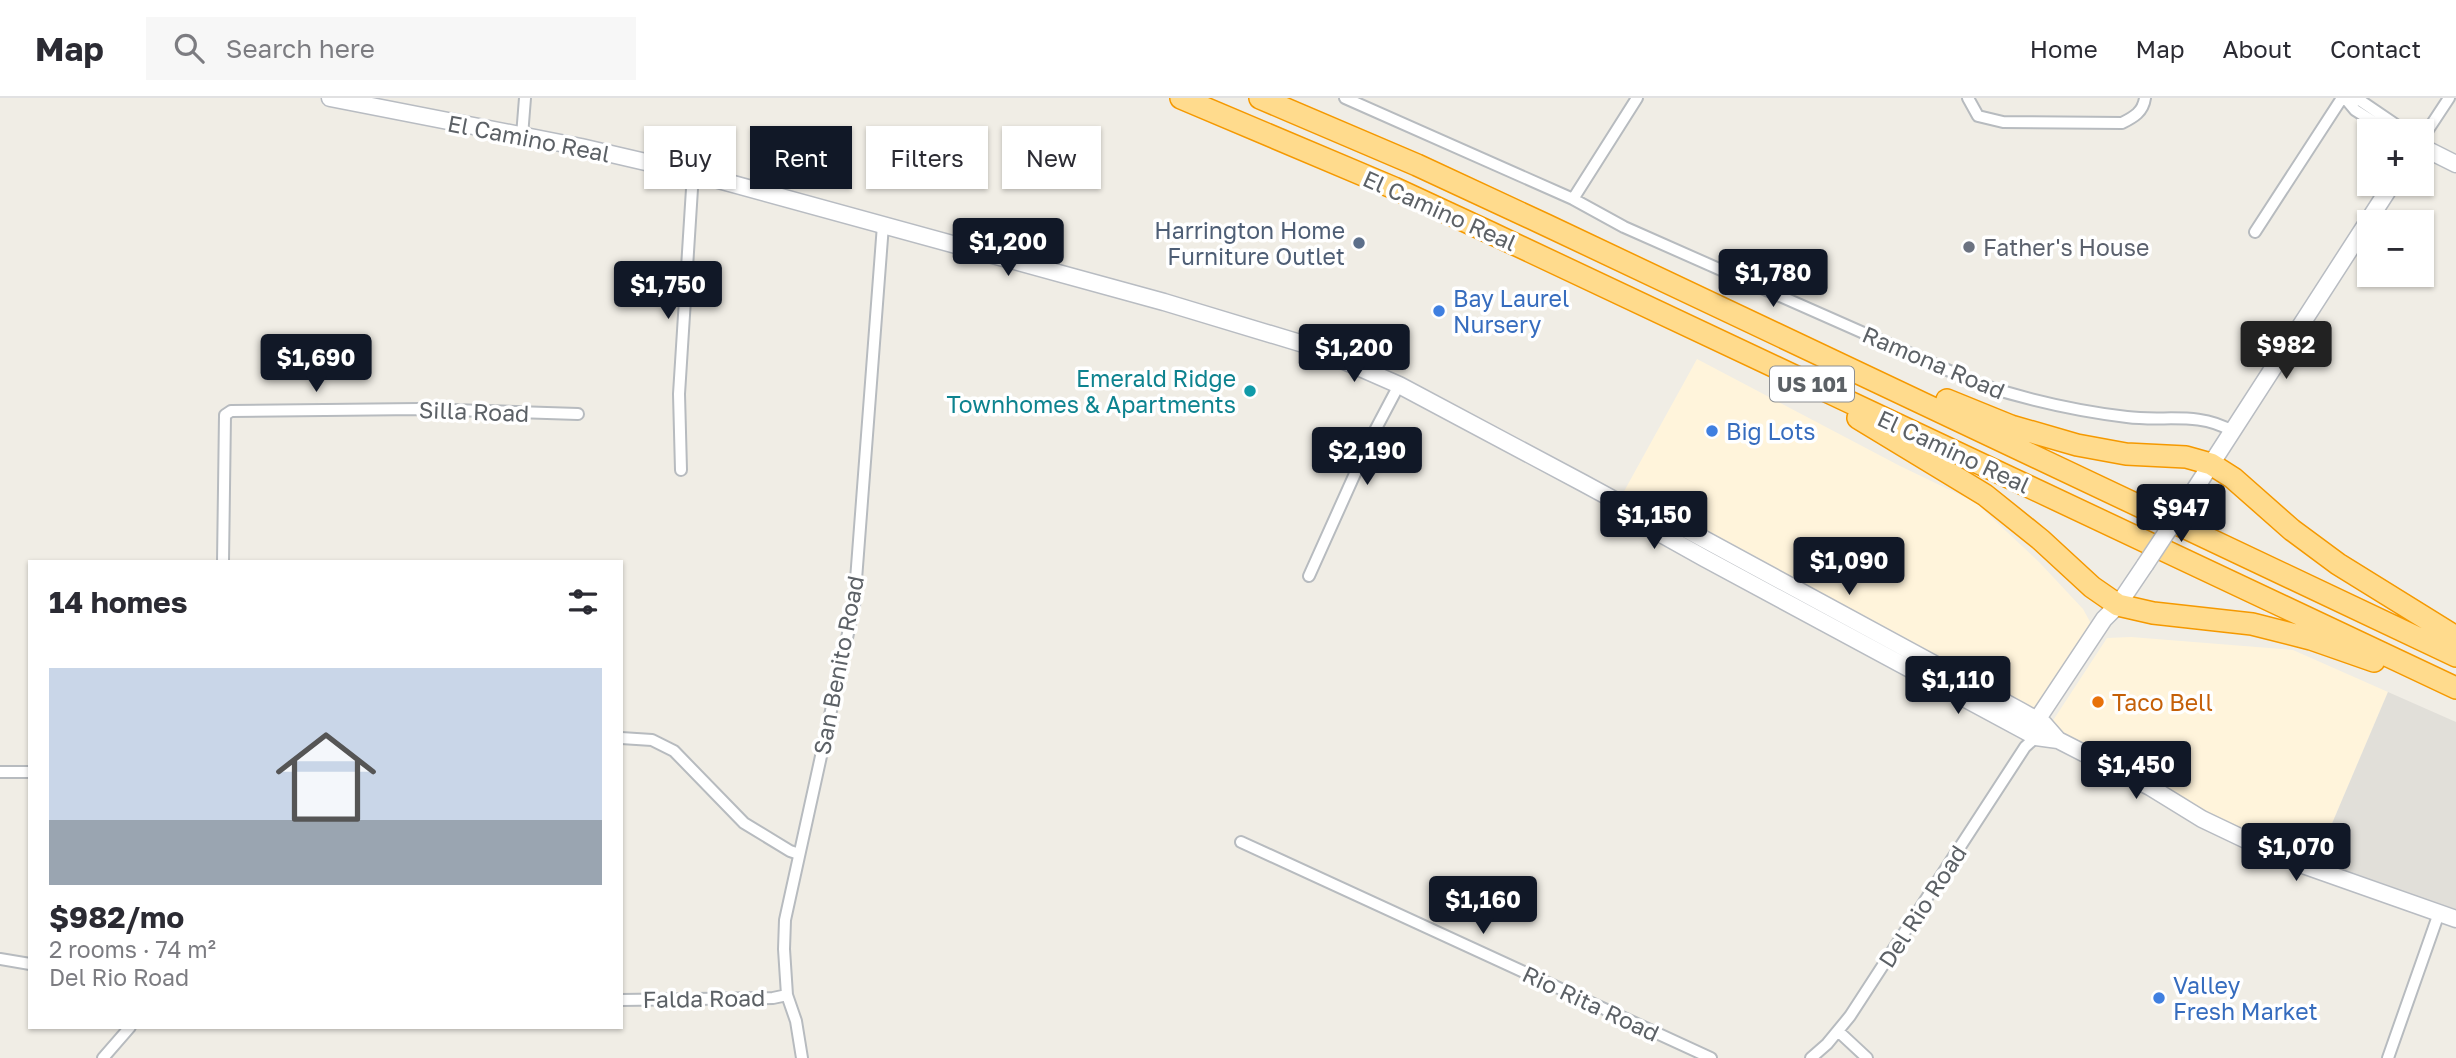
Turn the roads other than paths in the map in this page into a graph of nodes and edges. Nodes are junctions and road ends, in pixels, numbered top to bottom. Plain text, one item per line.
1 (330, 98) edge
2 (525, 98) edge
3 (1181, 98) edge
4 (1260, 98) edge
5 (1345, 98) edge
6 (1637, 98) edge
7 (1968, 98) edge
8 (2145, 98) edge
9 (2346, 98) edge
10 (2449, 98) edge
11 (2369, 119) edge
12 (2387, 119) edge
13 (2434, 121) edge
14 (523, 136) junction
15 (2434, 152) edge
16 (644, 162) edge
17 (2456, 164) edge
18 (736, 185) edge
19 (693, 189) edge
20 (2384, 196) edge
21 (1573, 199) junction
22 (883, 225) junction
23 (2255, 232) dead end
24 (1777, 367) junction
25 (1878, 382) junction
26 (1399, 385) junction
27 (578, 414) dead end
28 (2232, 431) junction
29 (2211, 464) junction
30 (681, 470) dead end
31 (223, 560) edge
32 (1309, 576) dead end
33 (2118, 605) junction
34 (2456, 638) edge
35 (2456, 656) edge
36 (2447, 684) edge
37 (2034, 732) junction
38 (623, 738) edge
39 (0, 772) edge
40 (28, 772) edge
41 (1241, 842) dead end
42 (799, 854) junction
43 (2439, 913) junction
44 (2456, 919) edge
45 (0, 959) edge
46 (28, 964) edge
47 (787, 995) junction
48 (623, 1000) edge
49 (128, 1029) edge
50 (1839, 1031) junction
51 (103, 1058) edge
52 (802, 1058) edge
53 (1712, 1058) edge
54 (1811, 1058) edge
55 (1867, 1058) edge
56 (2388, 1058) edge

1 - 14 main road, El Camino Real
2 - 14 street
3 - 24 highway, El Camino Real / US 101
4 - 25 highway, El Camino Real / US 101
5 - 21 street, Ramona Road
6 - 21 street
7 - 8 street
9 - 11 street
9 - 12 street
9 - 23 street
10 - 13 street
14 - 16 main road, El Camino Real
15 - 17 main road
18 - 22 main road, El Camino Real
19 - 30 street
20 - 28 main road, Del Rio Road
21 - 28 street, Ramona Road
22 - 26 main road, El Camino Real
22 - 42 street, San Benito Road
24 - 33 highway
24 - 36 highway, El Camino Real / US 101
25 - 29 highway
25 - 35 highway, El Camino Real / US 101
26 - 32 street
26 - 37 main road, El Camino Real
27 - 31 street, Silla Road
28 - 29 main road, Del Rio Road
29 - 33 main road, Del Rio Road, bridge
29 - 34 highway
33 - 36 highway
33 - 37 main road, Del Rio Road
37 - 43 main road, El Camino Real
37 - 50 street, Del Rio Road
38 - 42 street
39 - 40 street
41 - 53 street, Rio Rita Road
42 - 47 street, San Benito Road
43 - 44 main road, El Camino Real
43 - 56 street
45 - 46 street
47 - 48 street, Falda Road
47 - 52 street, San Benito Road
49 - 51 street
50 - 54 street, Del Rio Road
50 - 55 street

